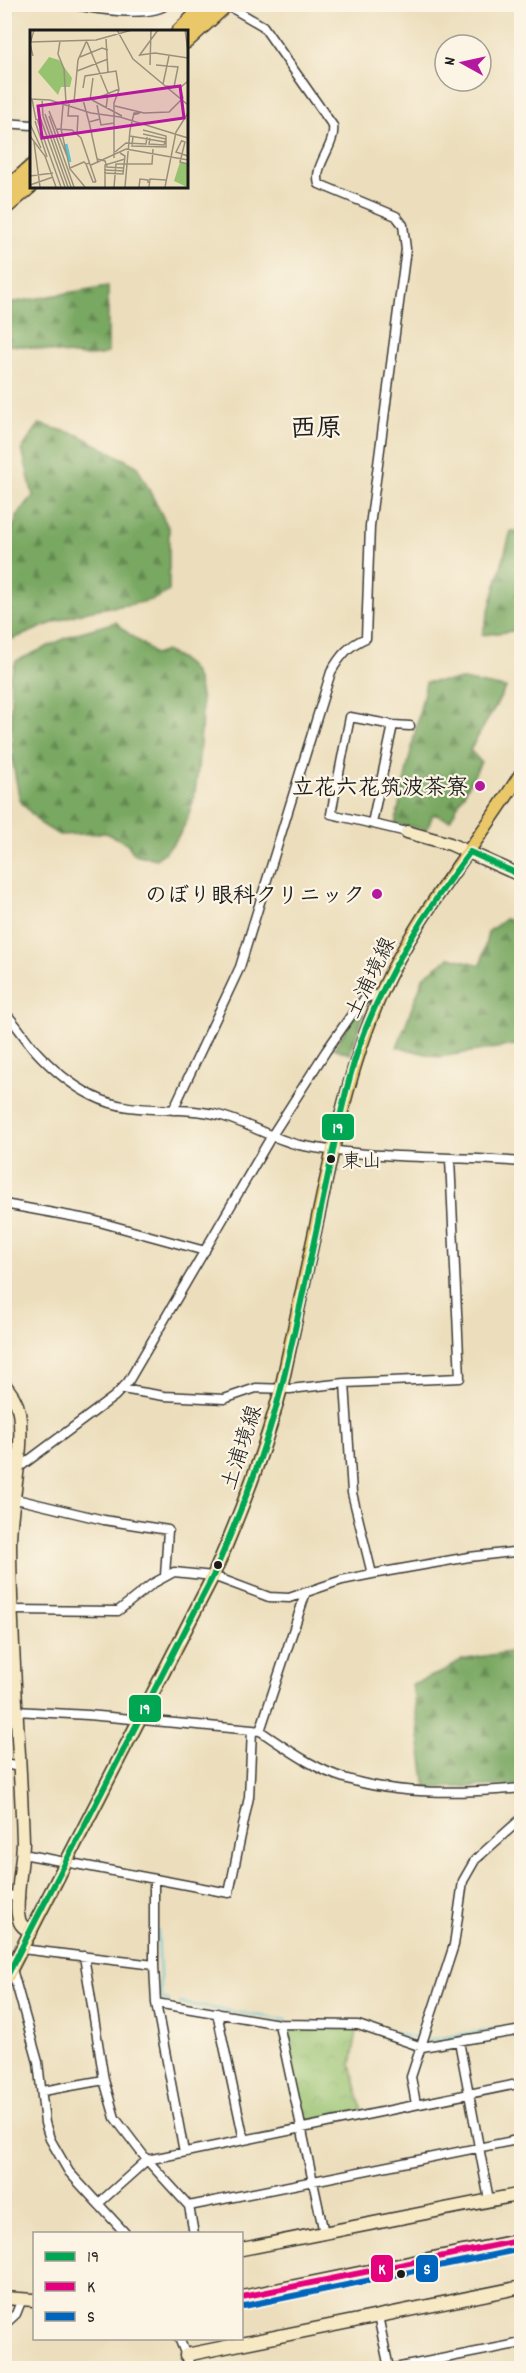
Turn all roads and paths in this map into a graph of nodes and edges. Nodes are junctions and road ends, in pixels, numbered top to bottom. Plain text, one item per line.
1 (8, 4) edge
2 (69, 4) edge
3 (167, 4) edge
4 (208, 4) edge
5 (225, 5) edge
6 (4, 29) edge
7 (181, 30) edge
8 (188, 39) edge
9 (4, 123) edge
10 (30, 125) edge
11 (30, 169) edge
12 (30, 186) edge
13 (4, 192) edge
14 (4, 208) edge
15 (393, 725) junction
16 (410, 726) dead end
17 (522, 762) edge
18 (522, 772) edge
19 (513, 786) junction
20 (372, 823) junction
21 (407, 832) joint
22 (470, 852) junction
23 (522, 876) edge
24 (381, 993) junction
25 (4, 1012) edge
26 (173, 1110) junction
27 (271, 1137) junction
28 (333, 1150) junction
29 (450, 1159) junction
30 (522, 1162) edge
31 (4, 1204) edge
32 (205, 1251) junction
33 (345, 1383) junction
34 (4, 1384) edge
35 (122, 1389) junction
36 (280, 1389) junction
37 (17, 1469) junction
38 (9, 1504) edge
39 (522, 1551) edge
40 (372, 1574) junction
41 (165, 1576) junction
42 (213, 1576) junction
43 (305, 1594) junction
44 (11, 1610) junction
45 (15, 1711) junction
46 (140, 1720) junction
47 (256, 1731) junction
48 (4, 1764) edge
49 (20, 1767) junction
50 (522, 1788) edge
51 (522, 1818) edge
52 (23, 1854) junction
53 (67, 1862) junction
54 (154, 1882) junction
55 (4, 1894) edge
56 (20, 1898) junction
57 (31, 1932) junction
58 (22, 1949) junction
59 (84, 1956) junction
60 (154, 1965) junction
61 (12, 1969) junction
62 (4, 1983) edge
63 (156, 2003) junction
64 (217, 2013) junction
65 (279, 2024) junction
66 (522, 2030) edge
67 (459, 2041) junction
68 (422, 2047) junction
69 (104, 2080) junction
70 (522, 2083) edge
71 (43, 2091) junction
72 (469, 2094) junction
73 (416, 2104) junction
74 (302, 2128) junction
75 (522, 2139) edge
76 (244, 2140) junction
77 (479, 2148) junction
78 (184, 2152) junction
79 (147, 2160) junction
80 (314, 2180) junction
81 (522, 2194) edge
82 (489, 2200) junction
83 (99, 2203) junction
84 (189, 2206) junction
85 (124, 2232) edge
86 (195, 2232) edge
87 (324, 2233) junction
88 (522, 2240) edge
89 (243, 2249) edge
90 (522, 2287) edge
91 (243, 2297) edge
92 (4, 2298) edge
93 (28, 2300) edge
94 (378, 2316) junction
95 (4, 2325) edge
96 (180, 2340) edge
97 (522, 2343) edge
98 (186, 2355) junction
99 (191, 2368) edge
100 (389, 2368) edge
101 (396, 2368) edge

1 - 6 street
2 - 3 street
4 - 7 highway
5 - 8 highway
5 - 26 street
9 - 10 street
11 - 13 highway
12 - 14 highway
15 - 16 street
15 - 20 street
15 - 20 street
17 - 19 main road
18 - 19 main road
19 - 22 main road
20 - 21 street
21 - 22 street
22 - 23 street
22 - 24 main road, 土浦境線
24 - 27 street
24 - 28 main road, 土浦境線
25 - 26 street
26 - 27 street
27 - 28 street
27 - 32 street
28 - 29 street
28 - 36 main road, 土浦境線
29 - 30 street
29 - 33 street
31 - 32 street
32 - 35 street
33 - 36 street
33 - 40 street
34 - 37 street
35 - 36 street
35 - 37 street
36 - 42 main road, 土浦境線
37 - 38 street
38 - 41 street
38 - 44 street
39 - 40 street
40 - 43 street
41 - 42 street
41 - 44 street
42 - 43 street
42 - 46 main road, 土浦境線
43 - 47 street
44 - 45 street
45 - 46 street
45 - 49 street
46 - 47 street
46 - 53 main road, 土浦境線
47 - 50 street
47 - 54 street
48 - 49 street
49 - 52 street
51 - 68 street
52 - 53 street
52 - 56 street
53 - 54 street
53 - 57 main road, 土浦境線
54 - 60 street
55 - 56 street
56 - 57 street
57 - 58 main road, 土浦境線
58 - 59 street
58 - 61 main road, 土浦境線
59 - 60 street
59 - 69 street
60 - 63 street
61 - 62 main road, 土浦境線
61 - 71 street
63 - 64 street
63 - 78 street
64 - 65 street
64 - 76 street
65 - 68 street
65 - 74 street
66 - 67 street
67 - 68 street
67 - 72 street
68 - 73 street
69 - 71 street
69 - 79 street
70 - 72 street
71 - 83 street
72 - 73 street
72 - 77 street
73 - 74 street
74 - 76 street
74 - 80 street
75 - 77 street
76 - 78 street
77 - 80 street
77 - 82 street
78 - 79 street
79 - 83 street
79 - 84 street
80 - 84 street
80 - 87 street
81 - 82 street
82 - 87 street
83 - 85 street
84 - 86 street
87 - 89 street
88 - 91 street
90 - 94 street
92 - 93 street
93 - 95 street
94 - 98 street
94 - 100 street
96 - 98 street
97 - 101 street
98 - 99 street

